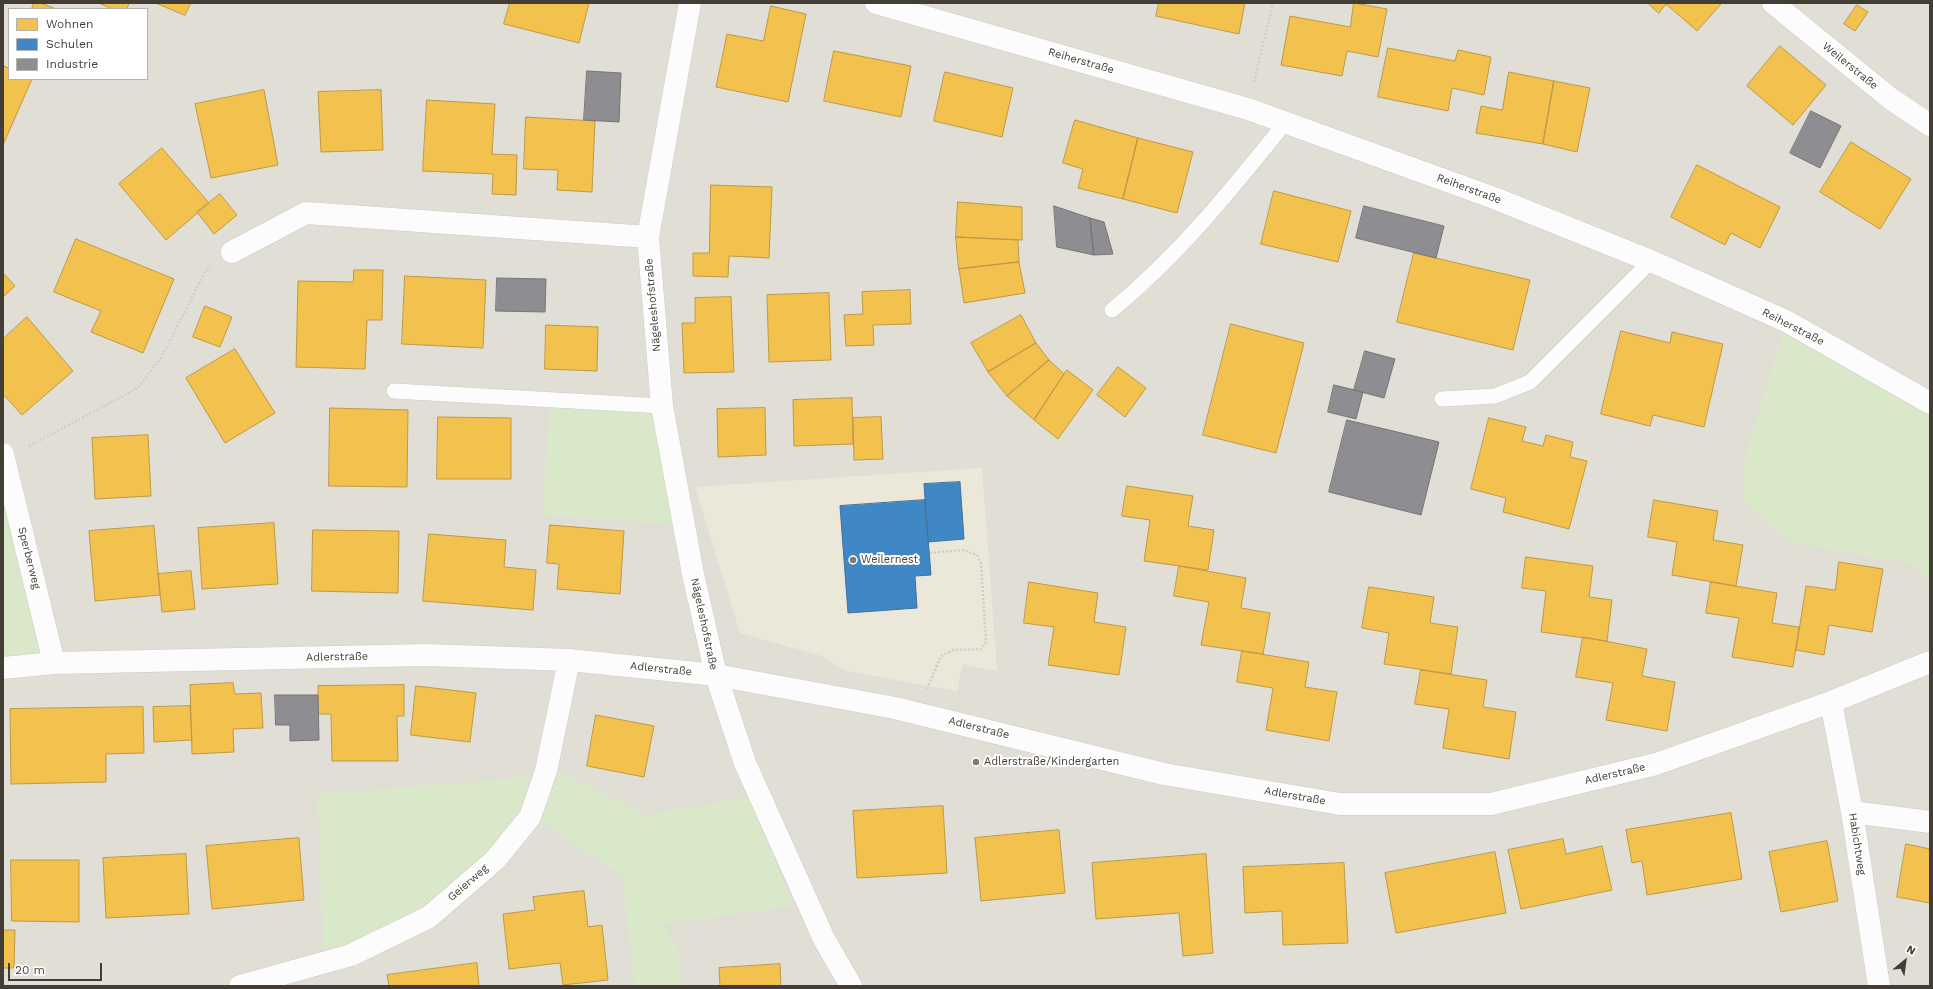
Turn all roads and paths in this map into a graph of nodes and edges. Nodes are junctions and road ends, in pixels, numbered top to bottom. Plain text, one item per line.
1 (690, 3) edge
2 (876, 3) edge
3 (1273, 3) edge
4 (1774, 3) edge
5 (1248, 109) junction
6 (1286, 123) junction
7 (1930, 125) edge
8 (648, 237) junction
9 (232, 252) dead end
10 (1651, 261) junction
11 (205, 272) dead end
12 (1112, 310) dead end
13 (394, 391) dead end
14 (1442, 399) dead end
15 (1930, 403) edge
16 (662, 406) junction
17 (4, 456) edge
18 (929, 553) dead end
19 (569, 660) junction
20 (1930, 662) edge
21 (54, 663) junction
22 (3, 668) edge
23 (716, 675) junction
24 (1831, 702) junction
25 (924, 715) junction
26 (1852, 812) junction
27 (1930, 822) edge
28 (240, 986) edge
29 (851, 986) edge
30 (1879, 986) edge

1 - 8 street, Nägeleshofstraße
2 - 5 street, Reiherstraße
3 - 5 path
4 - 7 street, Weilerstraße
5 - 6 street, Reiherstraße
6 - 10 street, Reiherstraße
6 - 12 lane
8 - 9 street
8 - 16 street, Nägeleshofstraße
10 - 14 lane
10 - 15 street, Reiherstraße
11 - 17 path
13 - 16 lane
16 - 23 street, Nägeleshofstraße
17 - 21 street, Sperberweg
18 - 25 path
19 - 21 street, Adlerstraße
19 - 23 street, Adlerstraße
19 - 28 street, Geierweg
20 - 24 street, Adlerstraße
21 - 22 street, Adlerstraße
23 - 25 street, Adlerstraße
23 - 29 street, Nägeleshofstraße
24 - 25 street, Adlerstraße
24 - 26 street, Habichtweg
26 - 27 street
26 - 30 street, Habichtweg

